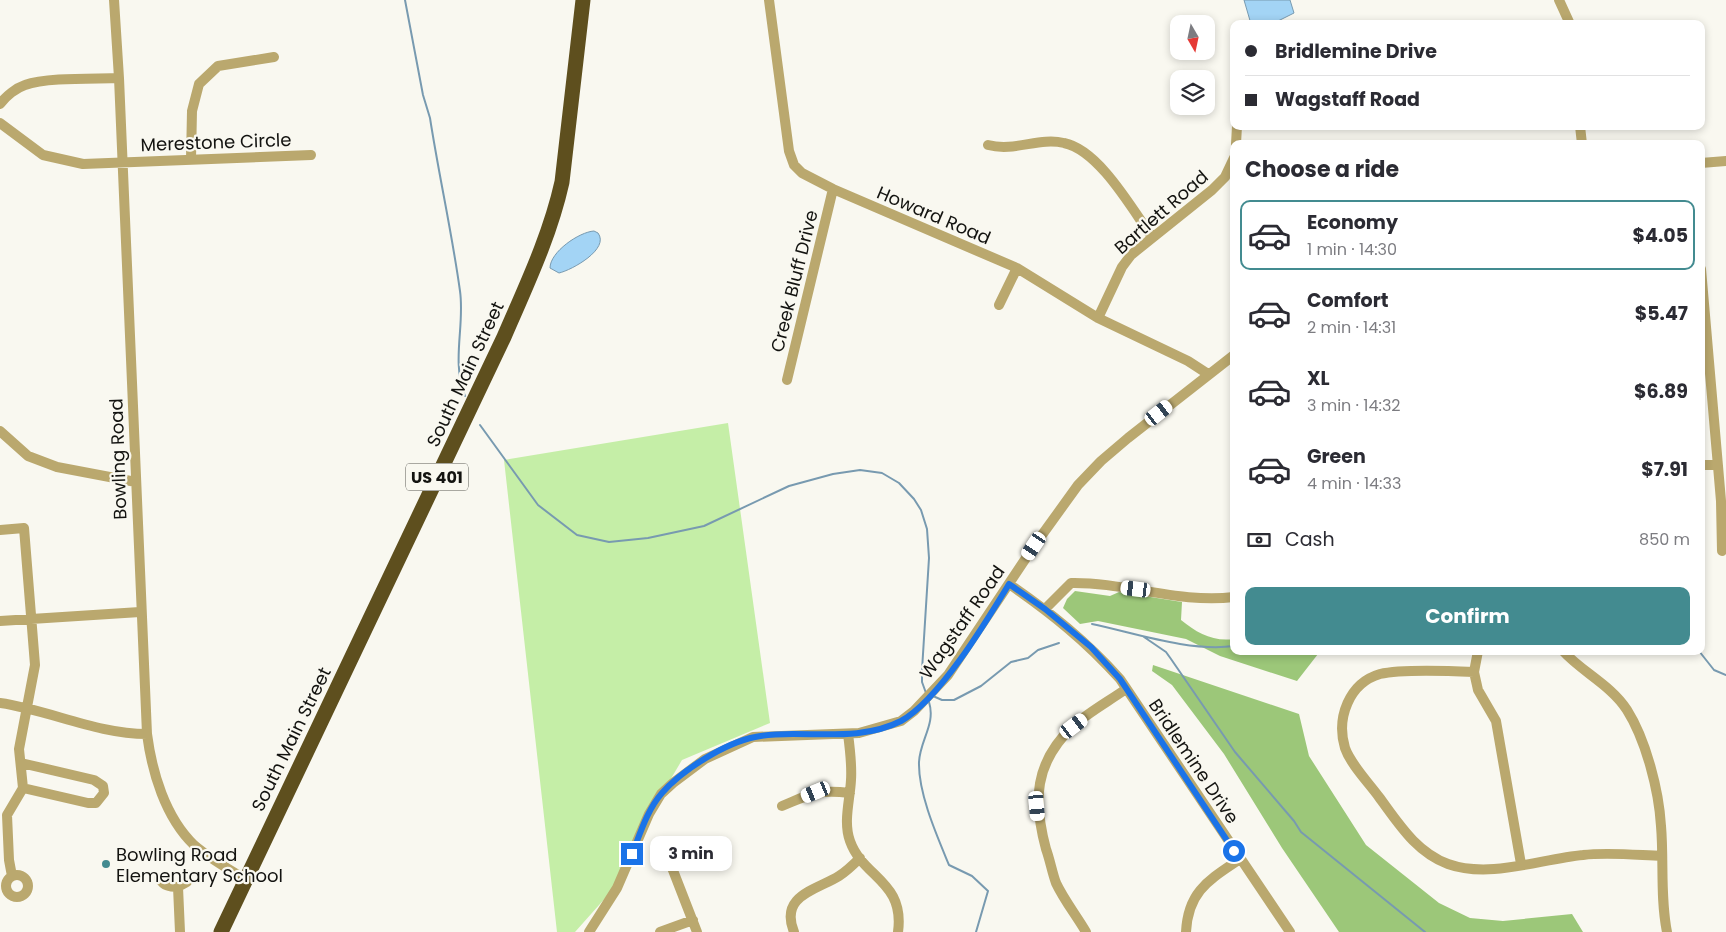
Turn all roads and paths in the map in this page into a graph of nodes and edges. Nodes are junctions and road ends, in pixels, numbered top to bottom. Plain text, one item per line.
1 (114, 0) edge
2 (583, 0) edge
3 (769, 0) edge
4 (1559, 0) edge
5 (1568, 20) edge
6 (274, 57) dead end
7 (119, 78) junction
8 (0, 104) edge
9 (0, 123) edge
10 (988, 145) dead end
11 (311, 155) dead end
12 (191, 159) junction
13 (1726, 161) edge
14 (122, 162) junction
15 (1705, 163) edge
16 (1230, 166) edge
17 (833, 190) junction
18 (1152, 237) junction
19 (1018, 268) junction
20 (999, 305) dead end
21 (1705, 316) edge
22 (1098, 318) junction
23 (1230, 358) edge
24 (1208, 374) junction
25 (787, 380) dead end
26 (0, 431) edge
27 (1705, 465) edge
28 (1718, 465) junction
29 (136, 482) junction
30 (0, 530) edge
31 (1722, 551) dead end
32 (1009, 584) junction
33 (1230, 597) edge
34 (1045, 609) junction
35 (140, 612) junction
36 (31, 618) junction
37 (0, 621) edge
38 (1477, 655) edge
39 (1567, 655) edge
40 (1474, 672) junction
41 (1126, 689) junction
42 (0, 703) edge
43 (27, 707) junction
44 (147, 734) junction
45 (848, 734) junction
46 (20, 764) junction
47 (23, 788) junction
48 (850, 793) junction
49 (782, 806) dead end
50 (708, 845) dead end
51 (1662, 856) junction
52 (860, 858) junction
53 (1240, 859) junction
54 (1521, 864) junction
55 (12, 876) dead end
56 (159, 878) dead end
57 (245, 879) junction
58 (693, 920) junction
59 (180, 932) edge
60 (221, 932) edge
61 (590, 932) edge
62 (660, 932) edge
63 (698, 932) edge
64 (794, 932) edge
65 (898, 932) edge
66 (1086, 932) edge
67 (1186, 932) edge
68 (1290, 932) edge
69 (1667, 932) edge

1 - 7 street, Bowling Road
2 - 57 highway, South Main Street / US 401
3 - 17 street, Howard Road
4 - 5 street
6 - 12 street
7 - 8 street
7 - 14 street, Bowling Road
9 - 14 street, Merestone Circle
10 - 18 street
11 - 12 street, Merestone Circle
12 - 14 street, Merestone Circle
13 - 15 street
14 - 29 street, Bowling Road
16 - 18 street, Bartlett Road
17 - 19 street, Howard Road
17 - 25 street, Creek Bluff Drive
18 - 22 street, Bartlett Road
19 - 20 street
19 - 22 street, Howard Road
21 - 28 street
22 - 24 street, Howard Road
23 - 24 street, Wagstaff Road
24 - 32 street, Wagstaff Road
26 - 29 street
27 - 28 street
28 - 31 street
29 - 35 street, Bowling Road
30 - 36 street
32 - 34 street, Bridlemine Drive
32 - 45 street, Wagstaff Road
33 - 34 street
34 - 41 street, Bridlemine Drive
35 - 36 street
35 - 44 street, Bowling Road
36 - 37 street
36 - 43 street
38 - 40 street
39 - 51 street
40 - 54 street
40 - 54 street
41 - 53 street, Bridlemine Drive
41 - 66 street
42 - 43 street
43 - 44 street
43 - 46 street
44 - 57 street, Bowling Road
45 - 48 street
45 - 61 street, Wagstaff Road
46 - 47 street
46 - 47 street
47 - 55 street
48 - 49 street
48 - 52 street
50 - 58 street
51 - 54 street
51 - 69 street
52 - 64 street
52 - 65 street
53 - 67 street
53 - 68 street, Bridlemine Drive
56 - 59 street
57 - 60 highway, South Main Street / US 401
58 - 62 street
58 - 63 street

